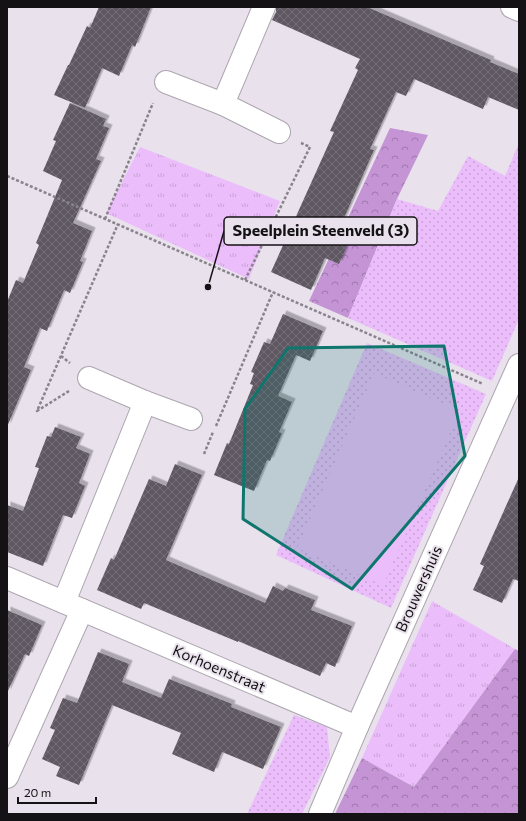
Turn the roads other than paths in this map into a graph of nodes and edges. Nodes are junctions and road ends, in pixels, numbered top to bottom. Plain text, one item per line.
1 (264, 7) edge
2 (512, 7) edge
3 (519, 10) edge
4 (166, 82) road end
5 (222, 104) junction
6 (279, 132) road end
7 (519, 365) edge
8 (89, 378) road end
9 (145, 402) junction
10 (191, 419) dead end
11 (7, 578) edge
12 (73, 606) junction
13 (357, 727) junction
14 (7, 777) edge
15 (320, 814) edge

1 - 5 street
2 - 3 street
4 - 5 street
5 - 6 street
7 - 13 street, Brouwershuis
8 - 9 street
9 - 10 street
9 - 12 street
11 - 12 street, Korhoenstraat
12 - 13 street, Korhoenstraat
12 - 14 street
13 - 15 street, Brouwershuis

